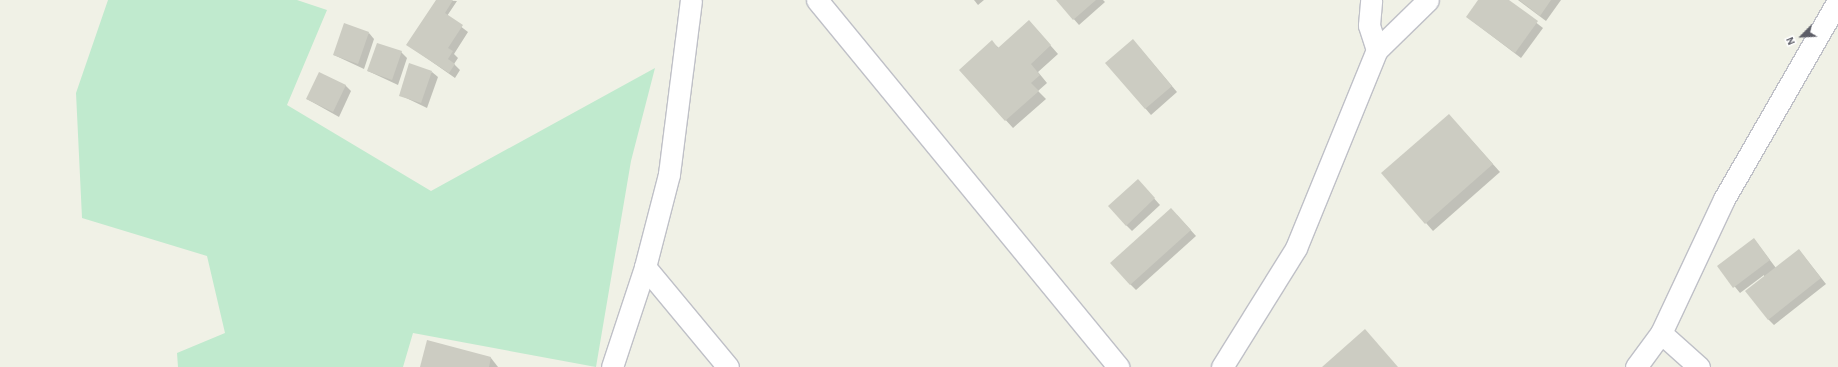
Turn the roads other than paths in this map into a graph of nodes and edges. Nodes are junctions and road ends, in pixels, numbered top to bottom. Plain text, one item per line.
1 (691, 0) edge
2 (817, 0) edge
3 (1371, 0) edge
4 (1428, 0) edge
5 (1838, 1) edge
6 (1377, 50) junction
7 (645, 267) junction
8 (1661, 333) junction
9 (612, 367) edge
10 (728, 367) edge
11 (1118, 367) edge
12 (1222, 367) edge
13 (1636, 367) edge
14 (1700, 367) edge

1 - 7 street
2 - 11 street
3 - 6 street
4 - 6 street
5 - 8 street
6 - 12 street
7 - 9 street
7 - 10 street
8 - 13 street
8 - 14 street

